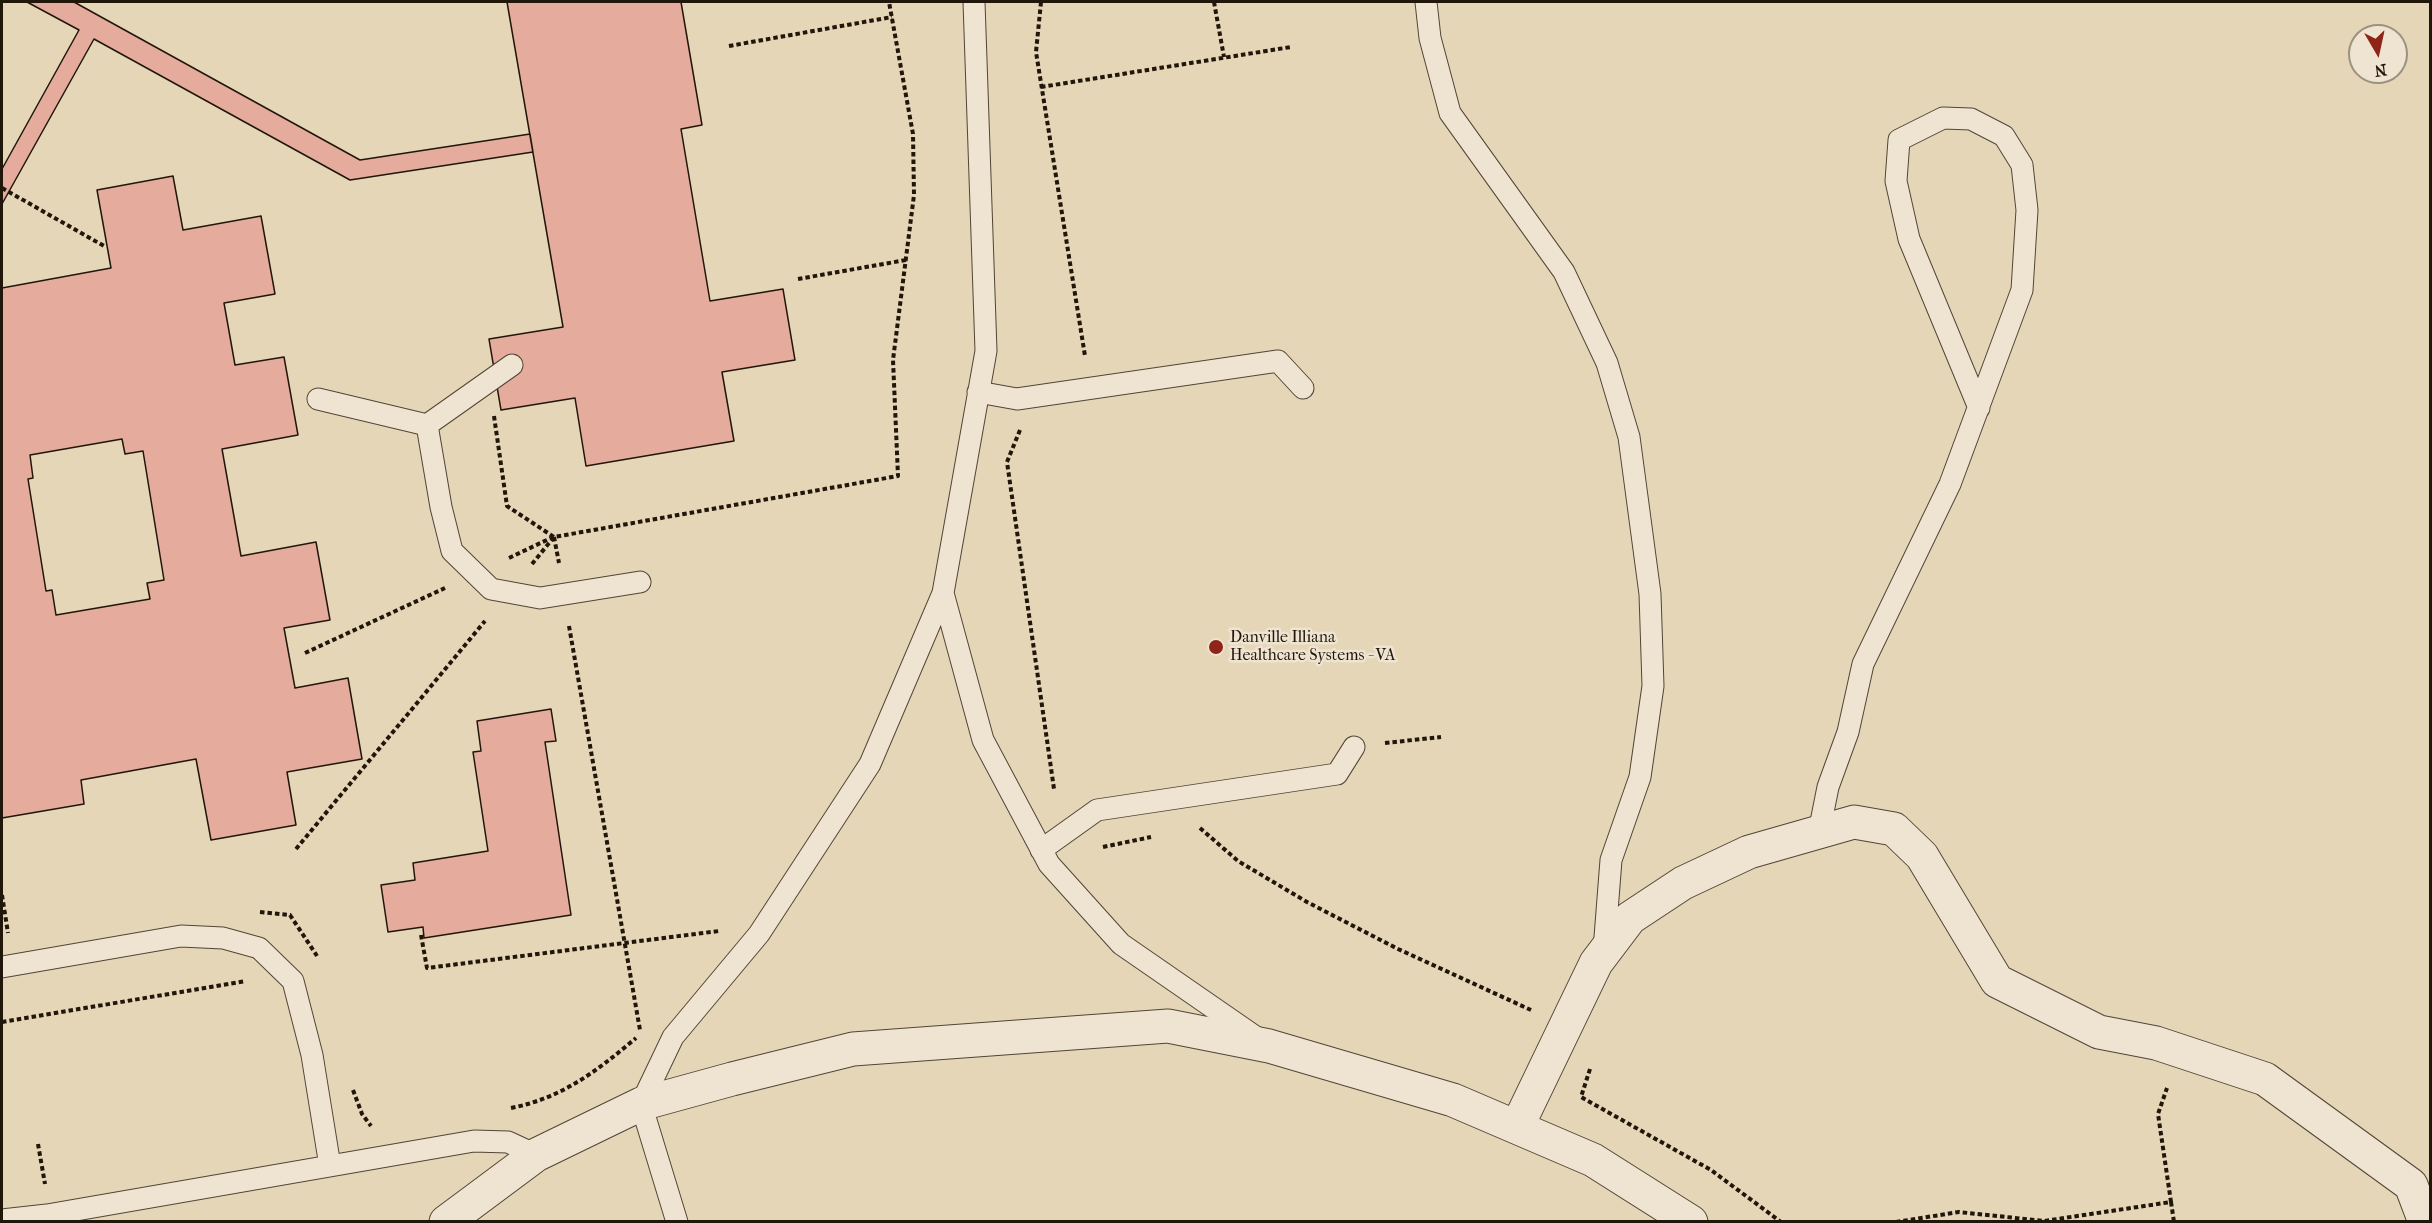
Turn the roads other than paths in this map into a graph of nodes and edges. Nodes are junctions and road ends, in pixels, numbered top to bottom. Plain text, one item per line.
1 (974, 2) edge
2 (1426, 2) edge
3 (512, 365) dead end
4 (1303, 388) dead end
5 (978, 392) junction
6 (318, 399) dead end
7 (1979, 408) junction
8 (427, 425) junction
9 (640, 582) dead end
10 (943, 593) junction
11 (1354, 747) road end
12 (1819, 832) junction
13 (1041, 850) junction
14 (1604, 953) junction
15 (2, 967) edge
16 (1269, 1046) junction
17 (641, 1104) junction
18 (1517, 1127) junction
19 (536, 1155) junction
20 (330, 1166) junction
21 (2421, 1174) edge
22 (2, 1220) edge
23 (446, 1221) edge
24 (677, 1221) edge
25 (1691, 1221) edge
26 (2425, 1221) edge

1 - 5 lane
2 - 14 lane
3 - 8 lane
4 - 5 lane
5 - 10 lane
6 - 8 lane
7 - 7 lane
7 - 12 lane
8 - 9 lane
10 - 13 lane
10 - 17 lane
11 - 13 lane
12 - 14 street
12 - 21 street
13 - 16 lane
14 - 18 street
15 - 20 lane
16 - 17 street
16 - 18 street
17 - 19 street
17 - 24 lane
18 - 25 street
19 - 20 lane
19 - 23 street
20 - 22 lane
21 - 26 street

